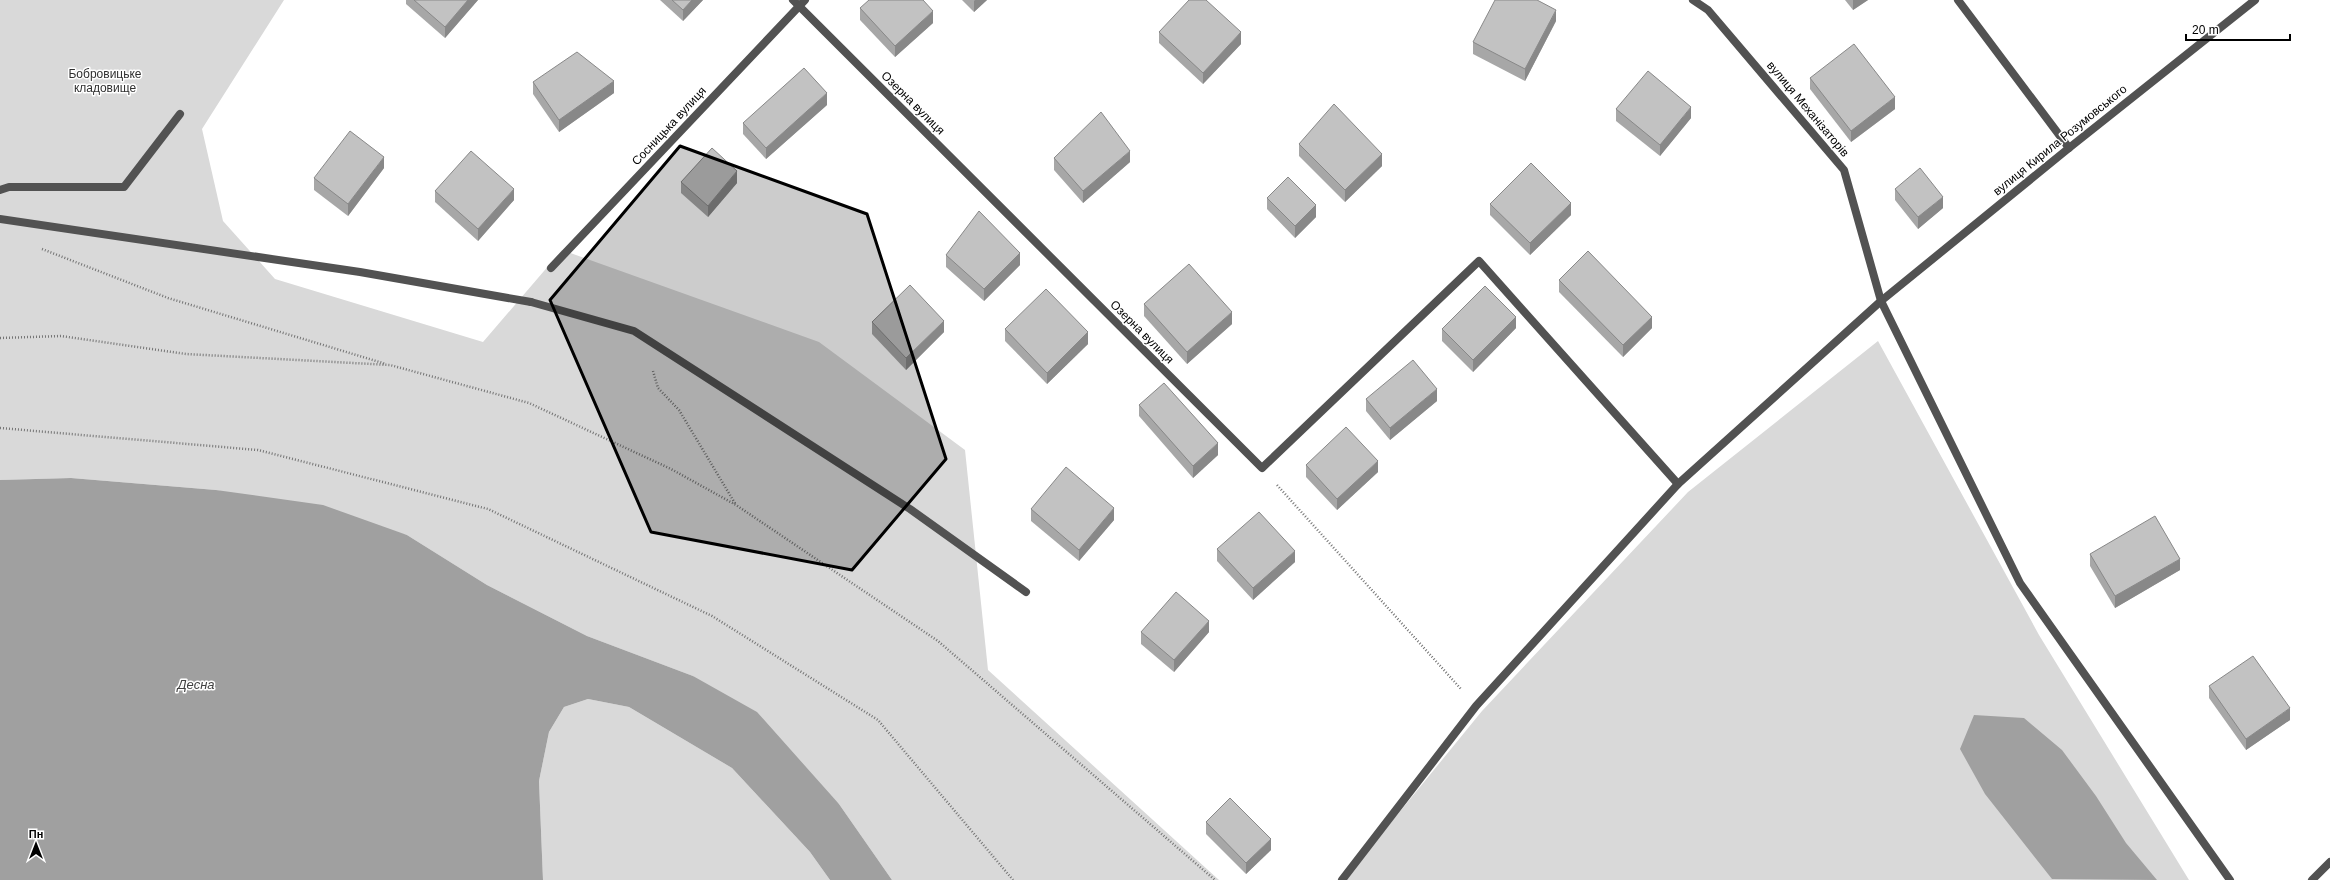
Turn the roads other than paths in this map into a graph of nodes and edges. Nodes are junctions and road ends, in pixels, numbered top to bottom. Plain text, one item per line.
1 (793, 0) edge
2 (805, 0) edge
3 (1693, 0) edge
4 (1958, 0) edge
5 (2255, 0) edge
6 (799, 6) junction
7 (180, 114) dead end
8 (2069, 148) junction
9 (0, 190) edge
10 (0, 218) edge
11 (551, 268) dead end
12 (1881, 301) junction
13 (1678, 484) junction
14 (1026, 592) dead end
15 (2330, 862) edge
16 (1342, 880) edge
17 (2230, 880) edge
18 (2312, 880) edge

1 - 6 street, Озерна вулиця
2 - 6 street, Сосницька вулиця
3 - 12 street, вулиця Механізаторів
4 - 8 street
5 - 8 street, вулиця Кирила Розумовського
6 - 11 street, Сосницька вулиця
6 - 13 street, Озерна вулиця
7 - 9 street
8 - 12 street, вулиця Кирила Розумовського
10 - 14 street
12 - 13 street, вулиця Кирила Розумовського
12 - 17 street, вулиця Механізаторів
13 - 16 street, вулиця Кирила Розумовського
15 - 18 street

